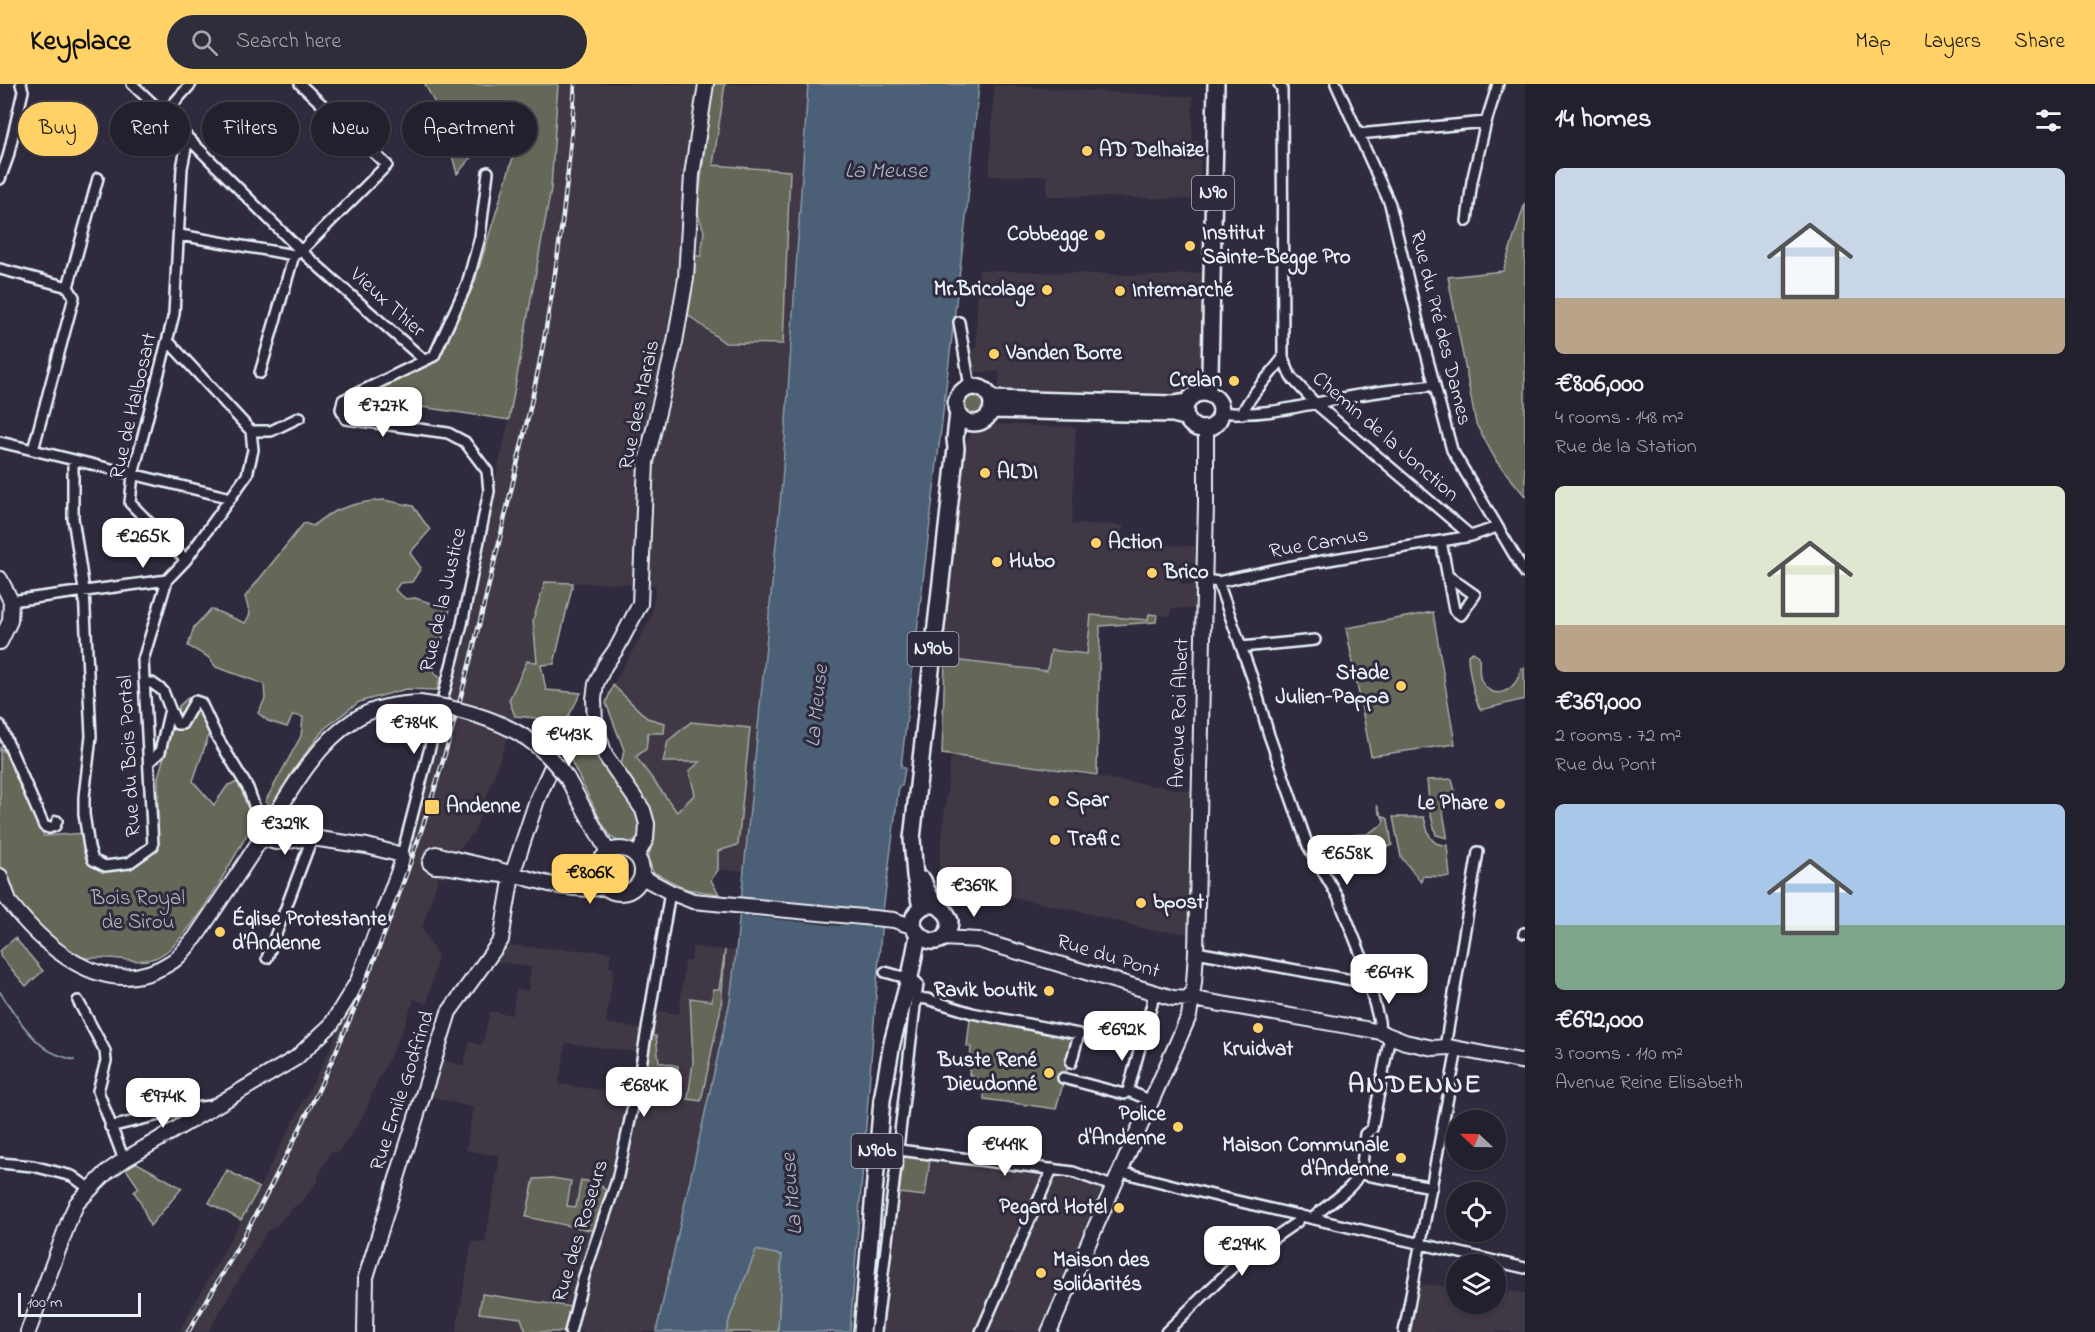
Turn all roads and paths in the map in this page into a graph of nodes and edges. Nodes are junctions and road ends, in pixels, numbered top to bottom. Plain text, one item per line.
1 (21, 84) edge
2 (132, 84) edge
3 (191, 84) edge
4 (300, 84) edge
5 (706, 84) edge
6 (1216, 84) edge
7 (1279, 84) edge
8 (1336, 84) edge
9 (1498, 84) edge
10 (151, 102) edge
11 (175, 102) edge
12 (1486, 122) junction
13 (1358, 134) junction
14 (190, 140) edge
15 (184, 156) edge
16 (488, 172) dead end
17 (98, 178) dead end
18 (0, 179) edge
19 (1467, 221) dead end
20 (180, 235) junction
21 (298, 253) junction
22 (0, 269) edge
23 (68, 287) junction
24 (958, 322) dead end
25 (168, 341) junction
26 (1283, 358) junction
27 (424, 360) junction
28 (260, 373) dead end
29 (1435, 385) junction
30 (970, 387) junction
31 (1208, 393) junction
32 (992, 404) junction
33 (1316, 404) junction
34 (1187, 410) junction
35 (1221, 412) junction
36 (958, 413) junction
37 (1242, 414) junction
38 (300, 417) dead end
39 (973, 423) junction
40 (1206, 428) junction
41 (251, 431) junction
42 (448, 434) joint
43 (0, 442) edge
44 (956, 448) junction
45 (33, 450) junction
46 (73, 460) junction
47 (133, 475) junction
48 (231, 498) junction
49 (1497, 527) junction
50 (1471, 536) junction
51 (1442, 541) junction
52 (186, 560) junction
53 (1525, 573) edge
54 (1448, 576) dead end
55 (0, 579) edge
56 (167, 580) junction
57 (1211, 580) junction
58 (84, 590) junction
59 (11, 601) junction
60 (1315, 640) dead end
61 (0, 642) edge
62 (1241, 647) junction
63 (144, 683) junction
64 (170, 709) junction
65 (0, 725) edge
66 (595, 725) junction
67 (149, 762) junction
68 (57, 821) dead end
69 (265, 832) junction
70 (312, 838) junction
71 (608, 852) junction
72 (1478, 852) dead end
73 (402, 855) junction
74 (637, 856) junction
75 (914, 859) junction
76 (598, 870) junction
77 (512, 875) junction
78 (0, 876) edge
79 (642, 876) junction
80 (604, 887) junction
81 (574, 888) junction
82 (0, 890) edge
83 (670, 892) junction
84 (9, 902) junction
85 (938, 905) junction
86 (950, 921) junction
87 (924, 928) junction
88 (978, 940) junction
89 (1196, 952) junction
90 (267, 958) dead end
91 (885, 972) dead end
92 (910, 977) junction
93 (1370, 983) junction
94 (1153, 993) junction
95 (916, 999) junction
96 (1193, 999) junction
97 (78, 1001) dead end
98 (1385, 1034) junction
99 (1453, 1048) junction
100 (1525, 1062) edge
101 (1071, 1064) dead end
102 (1066, 1077) dead end
103 (1128, 1091) junction
104 (1152, 1101) junction
105 (213, 1106) junction
106 (110, 1127) junction
107 (899, 1150) junction
108 (124, 1160) junction
109 (0, 1163) edge
110 (1052, 1169) junction
111 (1121, 1172) junction
112 (1359, 1172) junction
113 (1114, 1187) junction
114 (1432, 1187) junction
115 (90, 1188) junction
116 (1299, 1215) junction
117 (1313, 1218) junction
118 (1421, 1244) junction
119 (1525, 1268) edge
120 (28, 1332) edge
121 (365, 1332) edge
122 (570, 1332) edge
123 (862, 1332) edge
124 (876, 1332) edge
125 (981, 1332) edge
126 (1049, 1332) edge
127 (1166, 1332) edge
128 (1404, 1332) edge

1 - 18 street
2 - 10 street, Vieux Thier
3 - 11 street
4 - 21 street
5 - 66 main road, Rue des Marais
6 - 31 main road, N90
7 - 26 street, Chemin de la Jonction
8 - 13 street, Rue du Pré des Dames
9 - 12 street
12 - 13 street
12 - 19 street
13 - 29 street, Rue du Pré des Dames
14 - 21 street, Vieux Thier
15 - 20 street, Rue de Halbosart
16 - 27 street
17 - 23 street
20 - 21 street
20 - 25 street, Rue de Halbosart
21 - 27 street, Vieux Thier
21 - 28 street
22 - 23 street
23 - 45 street
24 - 30 street
25 - 41 street
25 - 47 street, Rue de Halbosart
26 - 33 street, Chemin de la Jonction
26 - 37 street
27 - 42 street, Vieux Thier
29 - 33 street
29 - 49 street, Rue du Pré des Dames
30 - 32 main road
30 - 36 main road
31 - 34 main road
31 - 35 main road
32 - 34 main road
32 - 39 main road
33 - 37 street
33 - 50 street, Chemin de la Jonction
34 - 40 main road
35 - 37 street
35 - 40 main road
36 - 39 main road
36 - 44 main road, N90b
38 - 41 street
39 - 44 main road, N90b
40 - 57 main road, Avenue Roi Albert
41 - 48 street
42 - 73 street, Rue de la Justice
43 - 45 street
44 - 75 main road, N90b
45 - 46 street
46 - 47 street
46 - 58 street
47 - 48 street
47 - 52 street, Rue de Halbosart
48 - 52 street
49 - 50 street, Rue Camus
49 - 53 street, Rue du Pré des Dames
50 - 51 street, Rue Camus
51 - 54 street
51 - 57 street, Rue Camus
52 - 56 street
55 - 59 main road
56 - 58 street
56 - 63 street, Rue du Bois Portal
57 - 62 street
57 - 89 main road, Avenue Roi Albert
58 - 59 street
58 - 67 street, Rue du Bois Portal
59 - 61 main road
60 - 62 street
62 - 93 street
63 - 64 street
63 - 67 street, Rue du Bois Portal
64 - 67 street
64 - 69 street
65 - 68 street
66 - 74 main road, Rue des Marais
66 - 77 main road
69 - 70 main road
69 - 71 main road, bridge
69 - 84 main road
70 - 73 main road
70 - 90 street
71 - 74 main road
71 - 76 main road
72 - 99 street
73 - 105 main road, Rue de la Justice
74 - 79 main road
75 - 85 main road, N90b
75 - 87 main road, N90b
76 - 80 main road
76 - 81 main road
77 - 77 main road
77 - 81 main road
77 - 121 main road, Rue Emile Godfrind
78 - 84 main road
79 - 80 main road
79 - 83 main road, Rue du Pont
80 - 81 main road
82 - 84 main road
83 - 87 main road, Rue du Pont
83 - 122 street, Rue des Roseurs
85 - 86 main road
85 - 87 main road
86 - 87 main road
86 - 88 main road, Rue du Pont
87 - 88 main road, Rue du Pont
87 - 92 main road, N90b
88 - 94 main road, Rue du Pont
89 - 93 street
89 - 96 main road, Avenue Roi Albert
91 - 92 street
92 - 95 street
92 - 123 main road, N90b
93 - 98 street
94 - 96 main road, Rue du Pont
94 - 103 street
95 - 101 street
95 - 107 street
96 - 98 main road, Rue du Pont
96 - 104 main road, Avenue Roi Albert
97 - 106 street
98 - 99 main road, Rue du Pont
98 - 112 street
99 - 100 main road, Rue du Pont
99 - 114 street
102 - 103 street
103 - 104 street
104 - 111 main road, Avenue Roi Albert
105 - 106 street, Rue de la Justice
105 - 108 main road, Rue de la Justice
106 - 108 street
107 - 110 street
107 - 124 street
108 - 115 main road, Rue de la Justice
109 - 115 street
110 - 113 street
110 - 125 street
111 - 113 main road, Avenue Roi Albert
111 - 116 street
112 - 114 street
112 - 117 street
113 - 126 main road, Avenue Roi Albert
114 - 118 street
115 - 120 main road, Rue de la Justice
116 - 117 street
116 - 127 street
117 - 118 street
118 - 119 street
118 - 128 street

